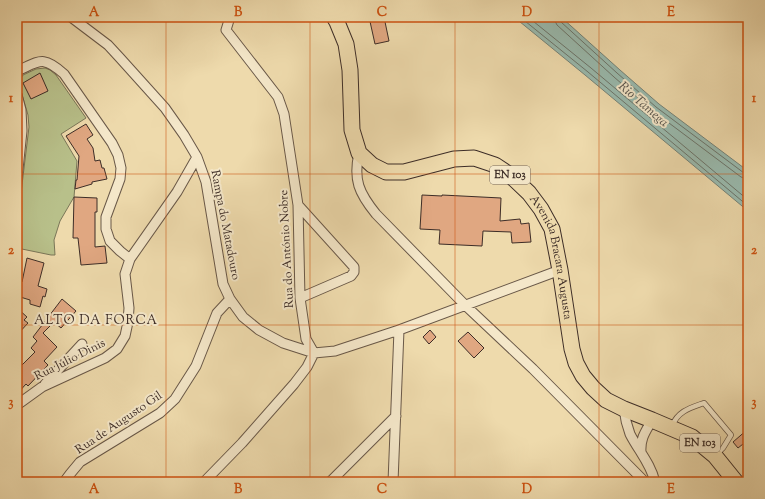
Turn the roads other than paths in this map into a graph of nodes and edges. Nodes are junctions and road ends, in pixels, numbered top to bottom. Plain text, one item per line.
1 (71, 17) edge
2 (230, 17) edge
3 (334, 17) edge
4 (17, 71) edge
5 (17, 95) edge
6 (359, 153) junction
7 (197, 157) junction
8 (17, 179) edge
9 (298, 205) junction
10 (130, 259) junction
11 (560, 270) junction
12 (300, 298) junction
13 (230, 299) junction
14 (464, 305) junction
15 (400, 330) junction
16 (82, 344) dead end
17 (314, 353) junction
18 (42, 387) junction
19 (17, 405) edge
20 (624, 409) junction
21 (396, 416) junction
22 (652, 420) junction
23 (671, 428) junction
24 (642, 453) junction
25 (715, 456) junction
26 (64, 482) edge
27 (204, 482) edge
28 (330, 482) edge
29 (393, 482) edge
30 (645, 482) edge
31 (655, 482) edge
32 (736, 482) edge

1 - 7 street, Rampa do Matadouro
2 - 9 street, Rua do António Nobre
3 - 6 main road, Avenida Bracara Augusta / EN 103
4 - 10 street
5 - 8 street
6 - 11 main road, Avenida Bracara Augusta / EN 103
6 - 14 street
7 - 10 street
7 - 13 street, Rampa do Matadouro
9 - 12 street, Rua do António Nobre
9 - 12 street
10 - 18 street, Rua Júlio Dinis
11 - 14 street, Rampa do Matadouro
11 - 20 main road, Avenida Bracara Augusta / EN 103
12 - 17 street, Rua do António Nobre
13 - 17 street, Rampa do Matadouro
13 - 26 street, Rua de Augusto Gil
14 - 15 street, Rampa do Matadouro
14 - 30 street
15 - 17 street, Rampa do Matadouro
15 - 21 street
16 - 18 street
17 - 27 street
18 - 19 street, Rua Júlio Dinis
20 - 22 main road, Avenida Bracara Augusta / EN 103
20 - 24 street
21 - 28 street
21 - 29 street
22 - 23 main road, EN 103
22 - 24 street
23 - 25 main road, EN 103
23 - 25 lane
24 - 31 street
25 - 32 main road, EN 103

